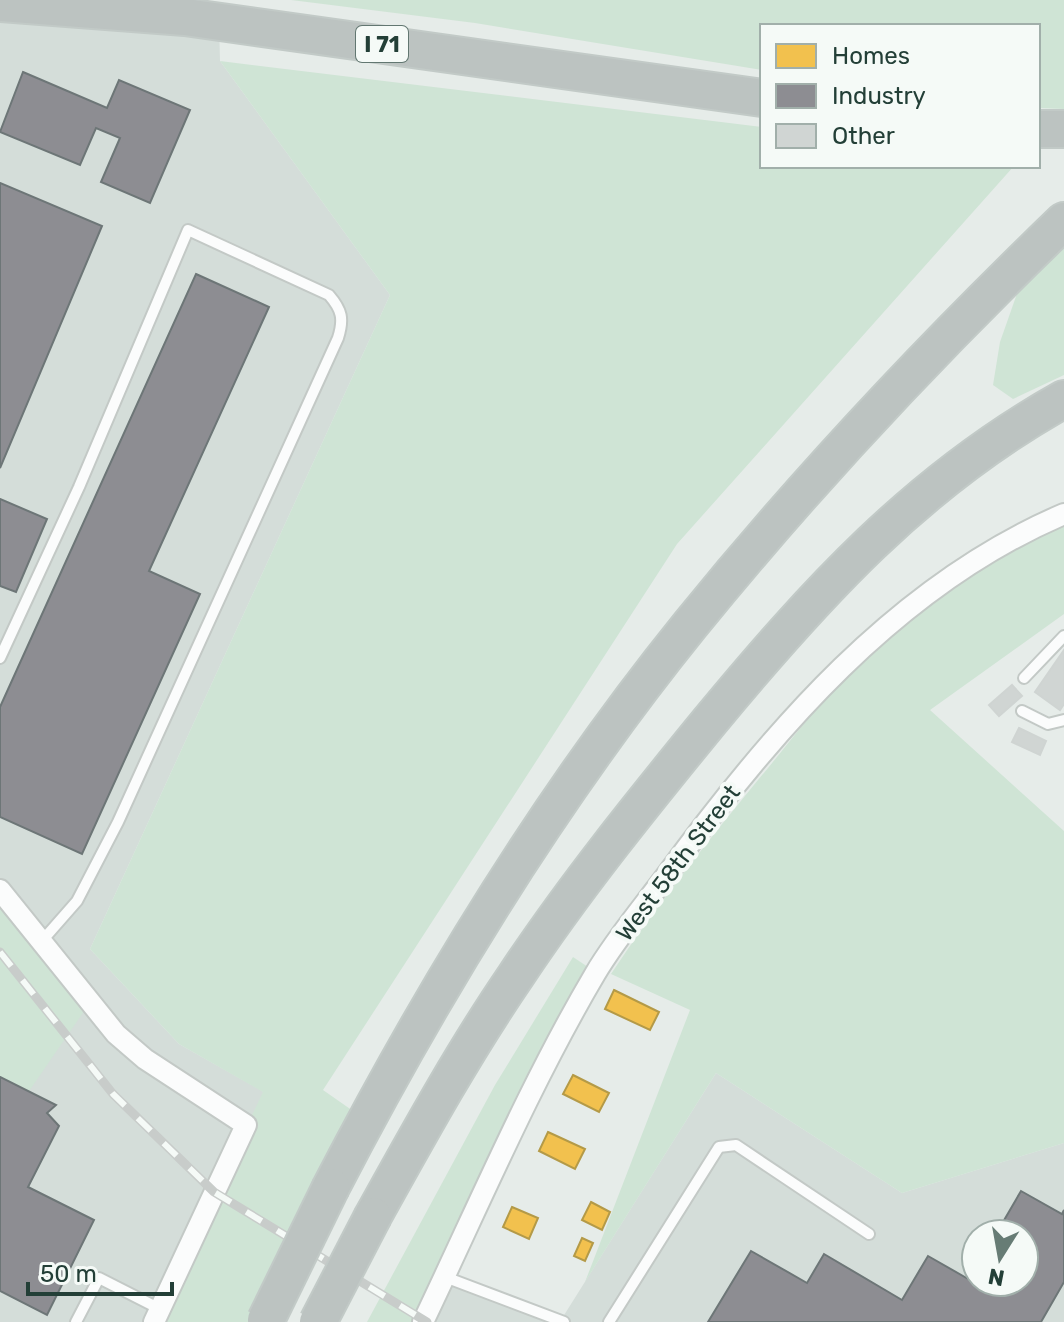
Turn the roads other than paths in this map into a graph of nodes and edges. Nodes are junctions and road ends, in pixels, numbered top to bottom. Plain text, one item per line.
1 (0, 3) edge
2 (760, 98) edge
3 (1040, 129) edge
4 (1064, 129) edge
5 (1064, 221) edge
6 (1064, 399) edge
7 (1064, 514) edge
8 (1064, 636) edge
9 (0, 658) edge
10 (1024, 678) dead end
11 (1022, 711) dead end
12 (1064, 720) edge
13 (0, 890) edge
14 (41, 942) junction
15 (869, 1234) dead end
16 (445, 1277) junction
17 (157, 1315) edge
18 (266, 1321) edge
19 (76, 1322) edge
20 (318, 1322) edge
21 (423, 1322) edge
22 (564, 1322) edge
23 (609, 1322) edge

1 - 2 highway, I 71
3 - 4 highway
5 - 18 highway, bridge
6 - 20 highway, bridge
7 - 16 street, West 58th Street
8 - 10 lane
9 - 14 lane
11 - 12 lane
13 - 14 street
14 - 17 street
15 - 23 lane
16 - 21 street, West 58th Street
16 - 22 lane
17 - 19 lane

